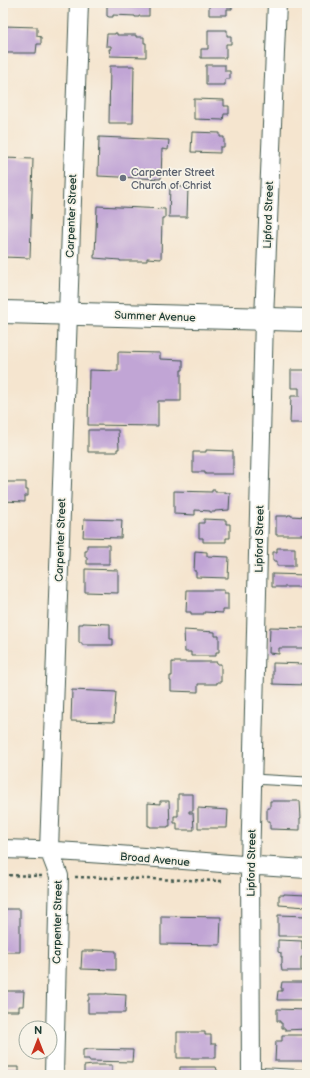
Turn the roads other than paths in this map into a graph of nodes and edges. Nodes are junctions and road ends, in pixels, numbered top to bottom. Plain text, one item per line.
1 (79, 3) edge
2 (276, 3) edge
3 (3, 312) edge
4 (67, 313) junction
5 (264, 319) junction
6 (307, 320) edge
7 (252, 779) junction
8 (307, 782) edge
9 (3, 849) edge
10 (49, 850) junction
11 (307, 869) edge
12 (250, 874) junction
13 (251, 1074) edge
14 (54, 1075) edge
15 (307, 1075) edge

1 - 4 street, Carpenter Street
2 - 5 street, Lipford Street
3 - 4 main road, Summer Avenue
4 - 5 main road, Summer Avenue
4 - 10 street, Carpenter Street
5 - 6 main road, Summer Avenue
5 - 7 street, Lipford Street
7 - 8 lane
7 - 12 street, Lipford Street
9 - 10 street, Broad Avenue
10 - 12 street, Broad Avenue
10 - 14 street, Carpenter Street
11 - 12 street, Broad Avenue
12 - 13 street, Lipford Street
13 - 15 lane

